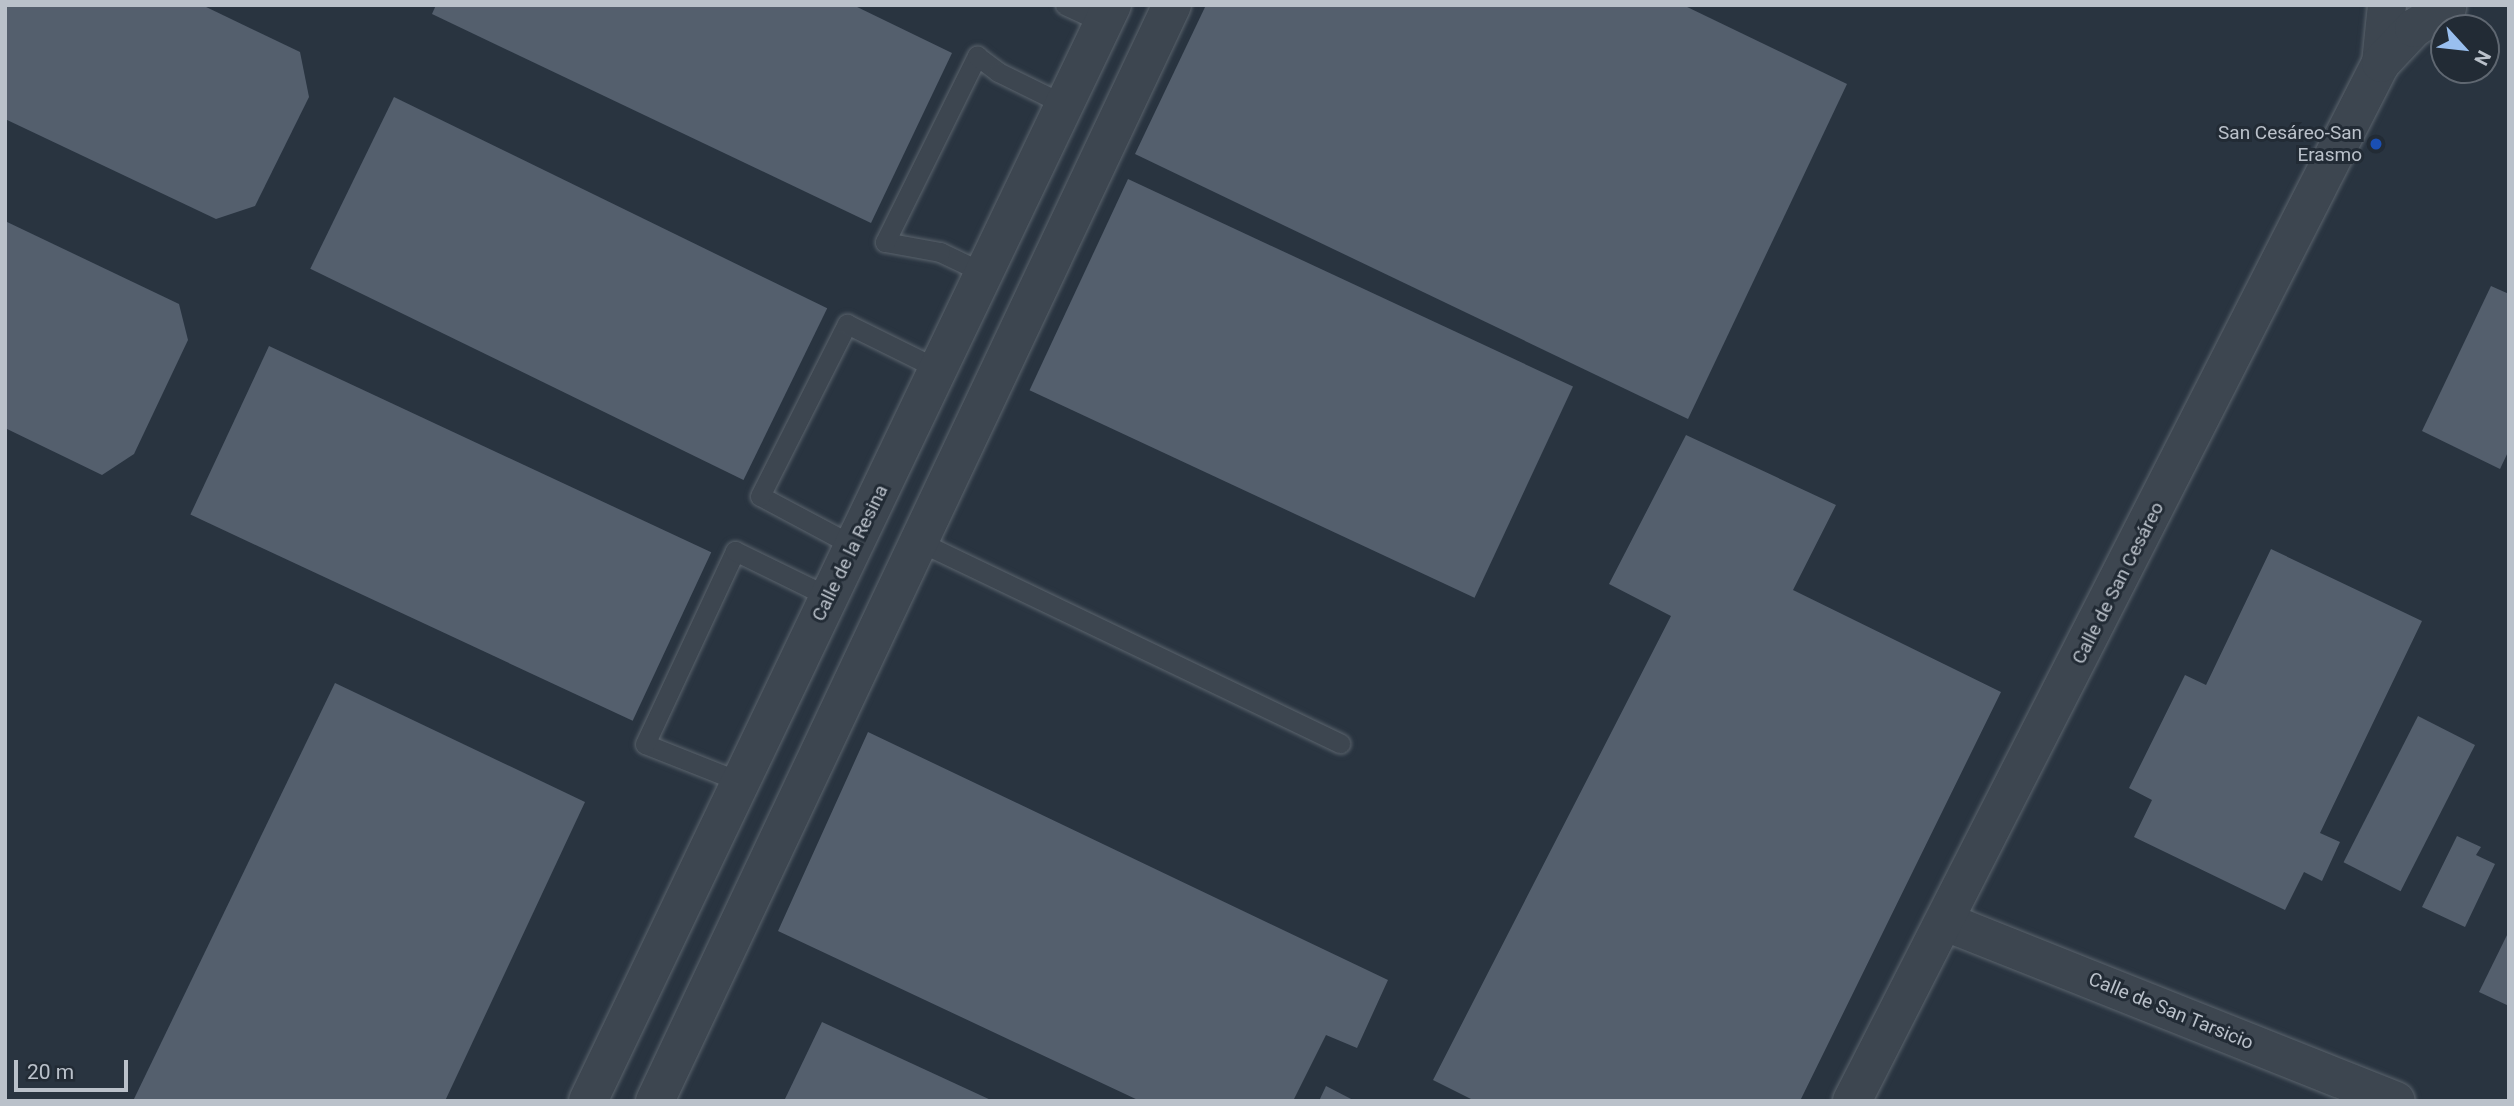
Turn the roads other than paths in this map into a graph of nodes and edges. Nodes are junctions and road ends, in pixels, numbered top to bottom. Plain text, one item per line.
1 (1065, 5) edge
2 (1172, 5) edge
3 (2387, 5) edge
4 (2447, 6) edge
5 (1108, 14) edge
6 (2381, 63) junction
7 (1065, 105) junction
8 (984, 273) junction
9 (938, 369) junction
10 (920, 542) junction
11 (854, 546) junction
12 (829, 597) junction
13 (1340, 743) dead end
14 (741, 782) junction
15 (1946, 922) junction
16 (588, 1101) edge
17 (654, 1101) edge
18 (1852, 1101) edge
19 (2396, 1101) edge

1 - 5 lane
2 - 10 street
3 - 6 street, Calle de San Cesáreo
4 - 6 street, Calle de San Cesáreo
5 - 7 street, Calle de la Resina
6 - 15 street, Calle de San Cesáreo
7 - 8 street, Calle de la Resina
7 - 8 lane
8 - 9 street, Calle de la Resina
9 - 11 street, Calle de la Resina
9 - 11 lane
10 - 13 lane
10 - 17 street
11 - 12 street, Calle de la Resina
12 - 14 street, Calle de la Resina
12 - 14 lane
14 - 16 street, Calle de la Resina
15 - 18 street, Calle de San Cesáreo
15 - 19 street, Calle de San Tarsicio

